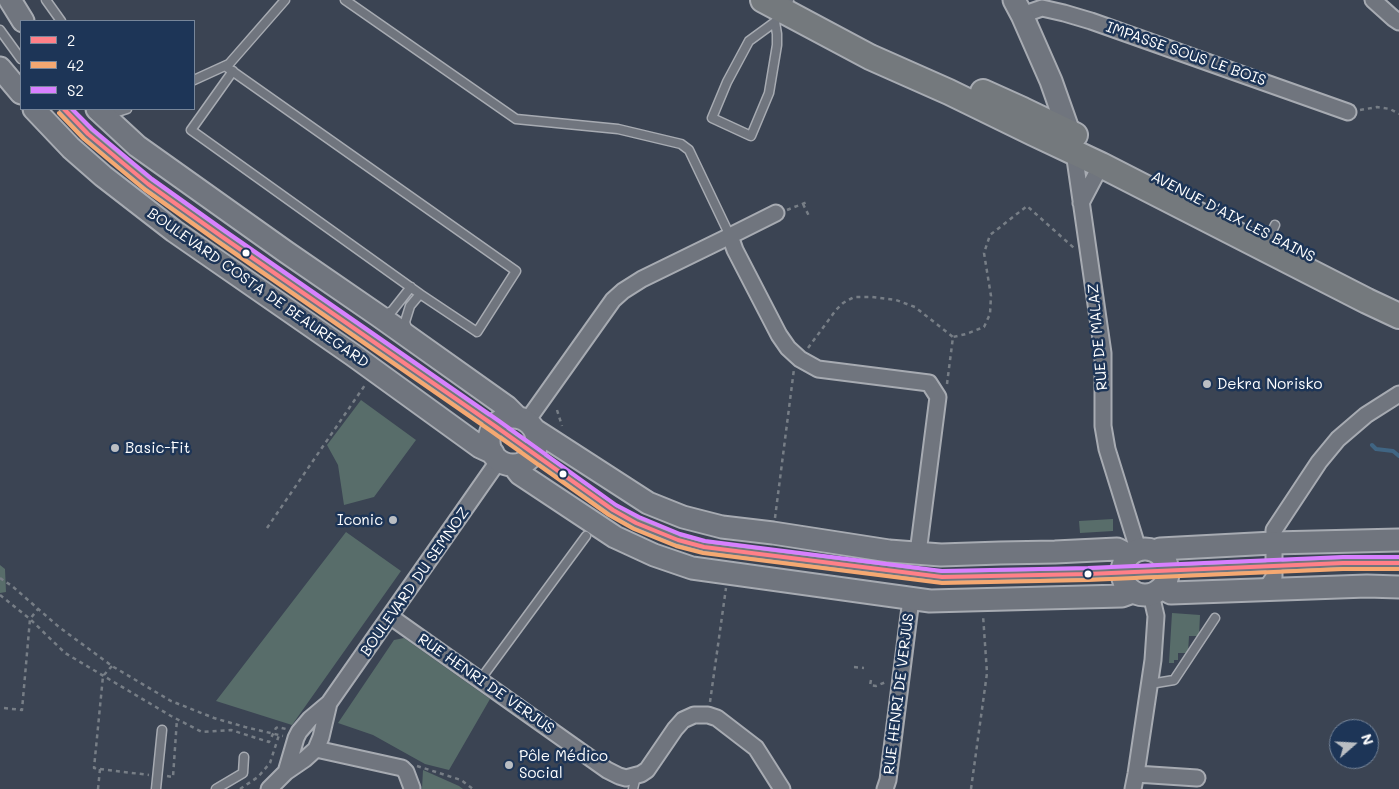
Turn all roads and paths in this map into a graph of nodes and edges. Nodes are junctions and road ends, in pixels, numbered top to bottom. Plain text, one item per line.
1 (10, 0) edge
2 (46, 0) edge
3 (285, 0) edge
4 (345, 0) edge
5 (1374, 0) edge
6 (780, 7) edge
7 (1018, 8) edge
8 (22, 20) edge
9 (60, 20) edge
10 (1399, 22) edge
11 (0, 30) edge
12 (20, 58) edge
13 (226, 66) junction
14 (0, 68) edge
15 (233, 71) junction
16 (195, 80) edge
17 (1051, 81) junction
18 (20, 92) edge
19 (35, 110) edge
20 (65, 110) edge
21 (118, 110) edge
22 (1023, 110) junction
23 (100, 112) edge
24 (1348, 112) joint
25 (1399, 114) edge
26 (1071, 142) junction
27 (1101, 165) junction
28 (1081, 203) junction
29 (776, 213) joint
30 (809, 216) dead end
31 (730, 236) junction
32 (1270, 237) junction
33 (1090, 263) junction
34 (411, 287) junction
35 (420, 294) junction
36 (1399, 301) edge
37 (380, 316) junction
38 (1399, 316) edge
39 (410, 338) junction
40 (365, 385) dead end
41 (946, 389) dead end
42 (1399, 394) edge
43 (557, 410) dead end
44 (526, 423) junction
45 (495, 426) junction
46 (563, 433) dead end
47 (533, 454) junction
48 (502, 459) junction
49 (267, 528) dead end
50 (586, 536) dead end
51 (1399, 540) edge
52 (1273, 542) junction
53 (918, 553) junction
54 (1136, 557) junction
55 (1399, 563) edge
56 (1273, 566) junction
57 (0, 578) edge
58 (726, 584) dead end
59 (1154, 586) junction
60 (1399, 587) edge
61 (1266, 589) junction
62 (0, 595) edge
63 (911, 599) junction
64 (38, 609) junction
65 (983, 614) dead end
66 (391, 616) junction
67 (1215, 618) dead end
68 (30, 619) junction
69 (112, 666) junction
70 (854, 667) dead end
71 (864, 668) dead end
72 (103, 676) junction
73 (890, 677) dead end
74 (480, 680) junction
75 (871, 680) dead end
76 (1150, 684) junction
77 (329, 703) junction
78 (4, 708) dead end
79 (708, 715) junction
80 (162, 730) dead end
81 (273, 734) junction
82 (279, 735) junction
83 (297, 735) junction
84 (316, 749) junction
85 (244, 757) dead end
86 (409, 768) junction
87 (286, 772) junction
88 (1136, 774) junction
89 (1198, 778) dead end
90 (635, 783) edge
91 (412, 788) edge
92 (98, 789) edge
93 (156, 789) edge
94 (216, 789) edge
95 (240, 789) edge
96 (269, 789) edge
97 (473, 789) edge
98 (782, 789) edge
99 (885, 789) edge
100 (971, 789) edge
101 (1133, 789) edge

1 - 8 street
2 - 9 lane
3 - 13 lane
4 - 31 lane
5 - 10 street
6 - 6 lane
6 - 22 main road, AVENUE D'AIX LES BAINS
6 - 26 main road, AVENUE D'AIX LES BAINS
7 - 17 street
7 - 24 street, IMPASSE SOUS LE BOIS
11 - 12 lane
13 - 15 lane
13 - 16 lane
14 - 18 street
15 - 34 lane
15 - 35 lane
17 - 22 street
17 - 26 street
19 - 48 street, BOULEVARD COSTA DE BEAUREGARD
20 - 45 lane
21 - 23 lane
22 - 26 main road, AVENUE D'AIX LES BAINS
23 - 37 street
24 - 25 path
26 - 27 main road, AVENUE D'AIX LES BAINS
26 - 28 street, RUE DE MALAZ
26 - 32 main road, AVENUE D'AIX LES BAINS
27 - 28 street
27 - 32 main road, AVENUE D'AIX LES BAINS
28 - 33 street, RUE DE MALAZ
29 - 30 path
29 - 31 street
31 - 44 street
31 - 53 street
32 - 36 main road, AVENUE D'AIX LES BAINS
32 - 38 main road, AVENUE D'AIX LES BAINS
33 - 41 path
33 - 54 street, RUE DE MALAZ
34 - 35 lane
34 - 37 lane
35 - 39 lane
37 - 39 street
39 - 44 street
40 - 49 path
42 - 52 street
43 - 46 path
44 - 45 street
44 - 47 street
44 - 53 street
45 - 47 lane
45 - 48 street
47 - 48 street
47 - 54 lane
48 - 63 street, BOULEVARD COSTA DE BEAUREGARD
48 - 66 street, BOULEVARD DU SEMNOZ
50 - 74 lane
51 - 52 street
52 - 54 street
52 - 56 street
53 - 54 street
54 - 59 lane
54 - 59 street
54 - 59 street
55 - 56 lane
56 - 59 lane
56 - 61 street
57 - 64 path
58 - 79 path
59 - 61 street, BOULEVARD COSTA DE BEAUREGARD
59 - 63 street, BOULEVARD COSTA DE BEAUREGARD
59 - 76 street
60 - 61 street, BOULEVARD COSTA DE BEAUREGARD
62 - 68 path
63 - 99 street, RUE HENRI DE VERJUS
64 - 68 path
64 - 69 path
65 - 100 path
66 - 74 street, RUE HENRI DE VERJUS
66 - 77 street, BOULEVARD DU SEMNOZ
67 - 76 lane
68 - 72 path
68 - 78 path
69 - 72 path
69 - 81 path
70 - 71 path
72 - 81 path
72 - 92 path
73 - 75 path
74 - 90 street, RUE HENRI DE VERJUS
76 - 88 street
77 - 83 street, BOULEVARD DU SEMNOZ
77 - 84 street, BOULEVARD DU SEMNOZ
79 - 90 street, RUE HENRI DE VERJUS
79 - 98 street
80 - 93 lane
81 - 82 path
81 - 83 path
82 - 83 path
82 - 95 path
83 - 87 street, BOULEVARD DU SEMNOZ
84 - 86 street
84 - 87 street
85 - 94 lane
86 - 91 street
86 - 97 path
87 - 96 street
88 - 89 street
88 - 101 street

